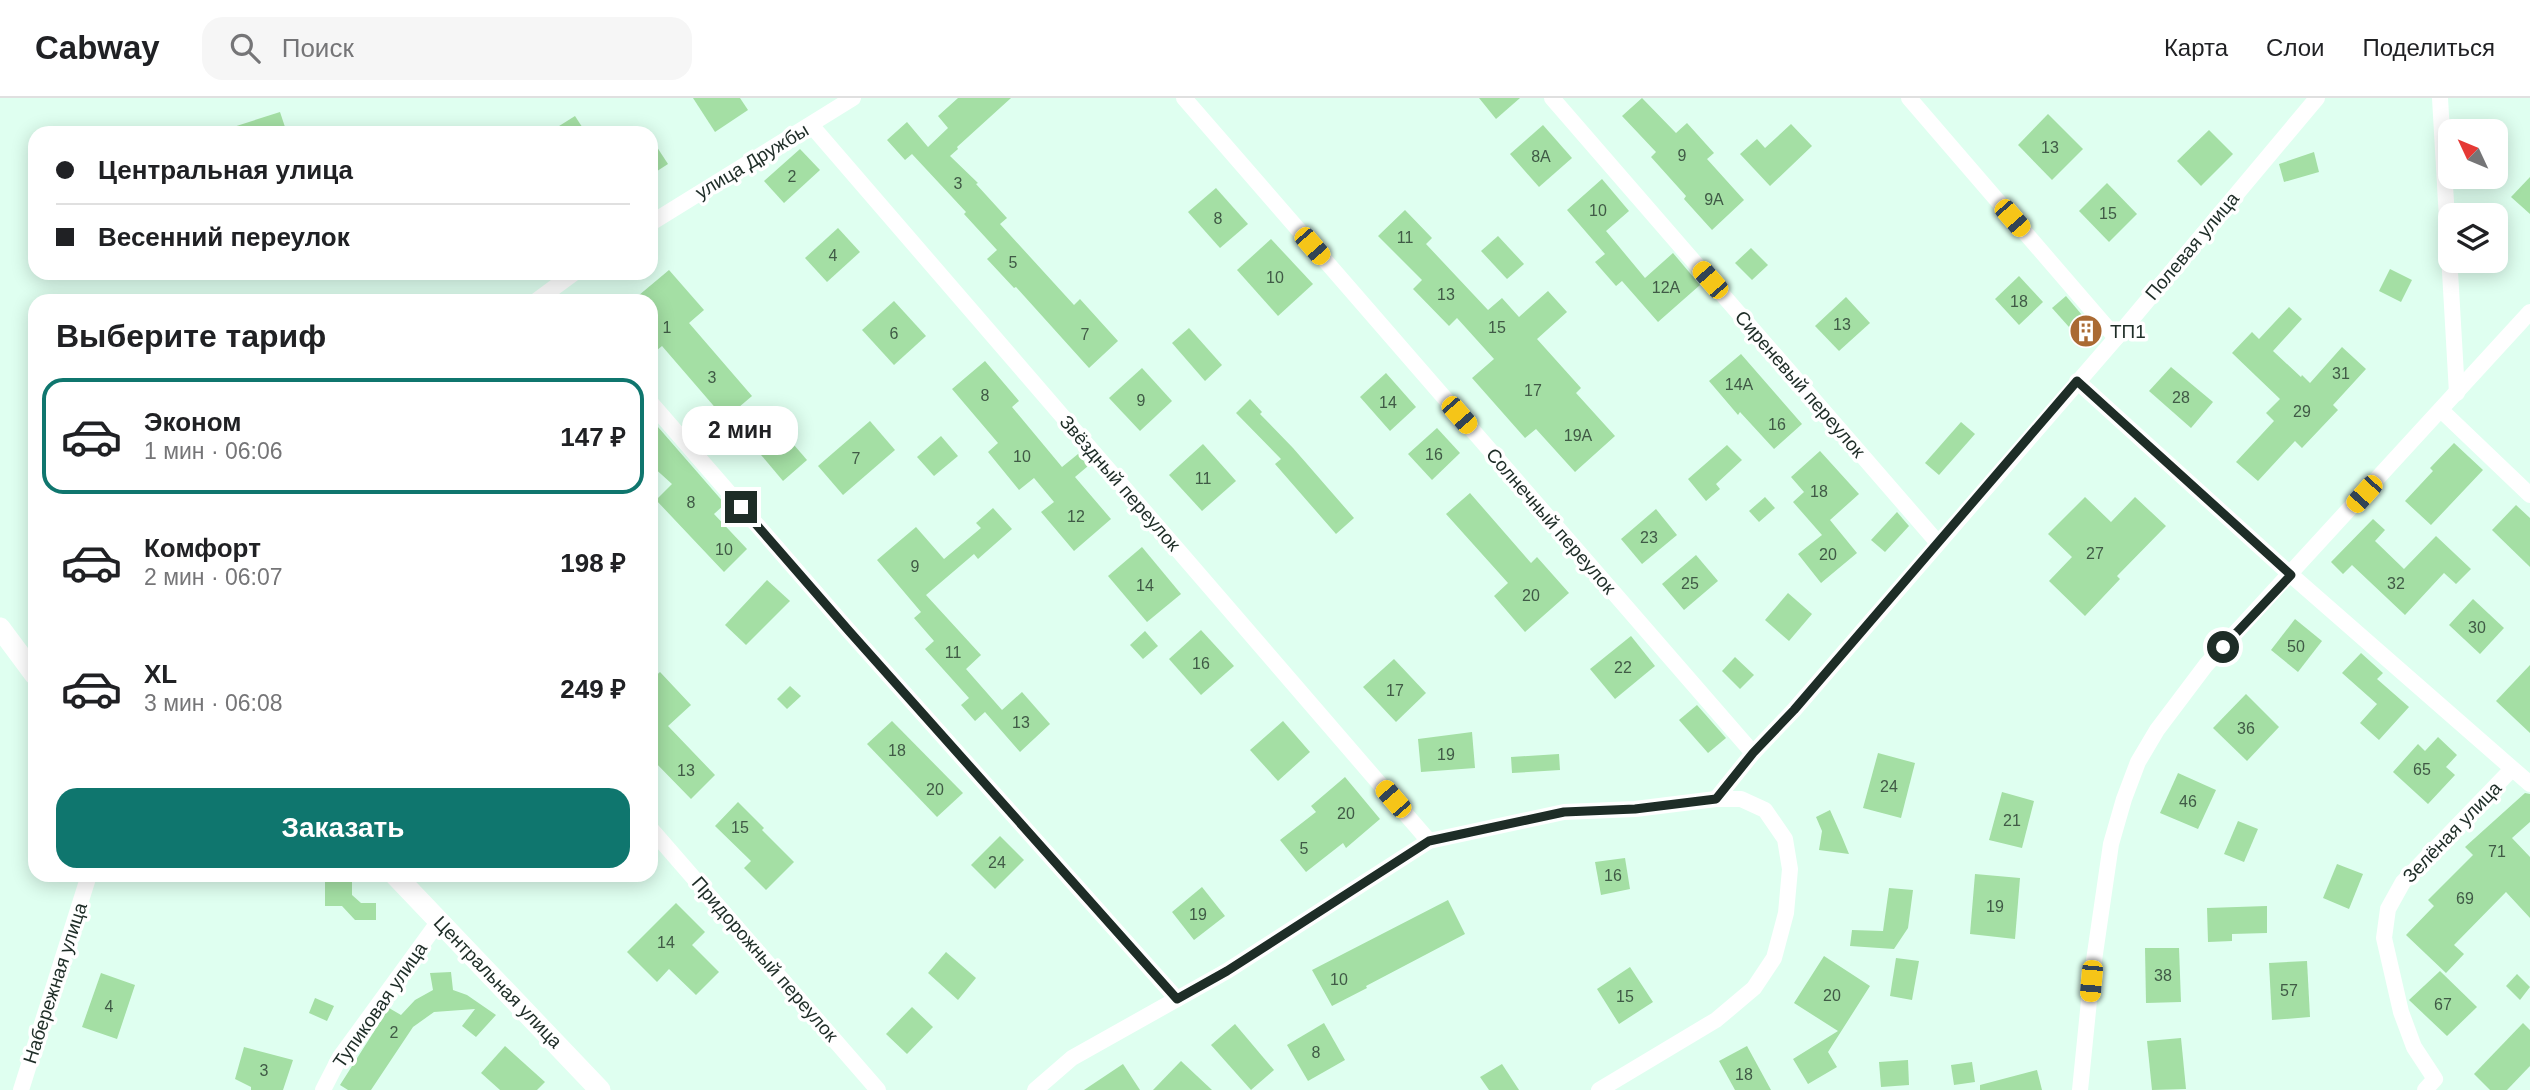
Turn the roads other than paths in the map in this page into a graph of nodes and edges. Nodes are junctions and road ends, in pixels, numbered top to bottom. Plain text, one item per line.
1 (853, 98) edge
2 (1184, 98) edge
3 (1552, 98) edge
4 (1909, 98) edge
5 (2440, 98) edge
6 (2308, 102) edge
7 (811, 125) junction
8 (658, 219) edge
9 (569, 280) edge
10 (558, 294) edge
11 (2530, 312) edge
12 (2116, 338) junction
13 (2077, 381) junction
14 (2457, 393) junction
15 (2441, 410) junction
16 (658, 411) edge
17 (2530, 495) edge
18 (1938, 543) junction
19 (2291, 575) junction
20 (0, 628) edge
21 (28, 666) edge
22 (1753, 753) junction
23 (2512, 769) junction
24 (2530, 784) edge
25 (1716, 799) junction
26 (658, 837) edge
27 (1429, 841) junction
28 (87, 882) edge
29 (401, 882) edge
30 (439, 921) junction
31 (1177, 999) junction
32 (2430, 1085) edge
33 (21, 1090) edge
34 (323, 1090) edge
35 (600, 1090) edge
36 (878, 1090) edge
37 (1035, 1090) edge
38 (1599, 1090) edge
39 (2080, 1090) edge
40 (2448, 1090) edge

1 - 7 street, улица Дружбы
2 - 22 street, Солнечный переулок
3 - 18 street, Сиреневый переулок
4 - 12 street
5 - 14 street
6 - 12 street, Полевая улица
7 - 8 street, улица Дружбы
7 - 27 street, Звёздный переулок
9 - 10 street
11 - 14 street
12 - 13 street, Полевая улица
13 - 18 street, Полевая улица
13 - 19 street, Зелёная улица
14 - 15 street
15 - 17 street
15 - 19 street
16 - 31 street
18 - 22 street, Полевая улица
19 - 23 street, Зелёная улица
19 - 39 street
20 - 21 street
22 - 25 street, Полевая улица
23 - 24 street, Зелёная улица
23 - 32 street, Зелёная улица
25 - 27 street
25 - 38 street
26 - 36 street, Придорожный переулок
27 - 31 street
28 - 33 street, Набережная улица
29 - 30 street, Центральная улица
30 - 34 street, Тупиковая улица
30 - 35 street, Центральная улица
31 - 37 street
32 - 40 street, Зелёная улица

